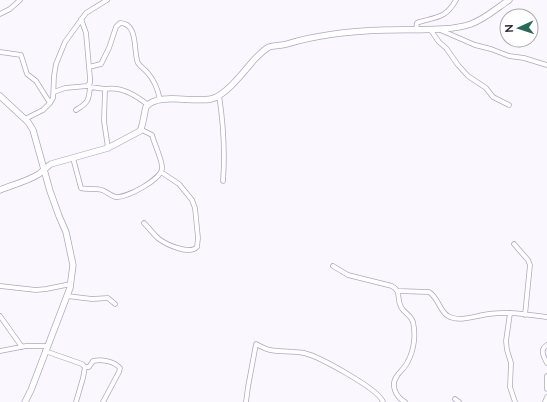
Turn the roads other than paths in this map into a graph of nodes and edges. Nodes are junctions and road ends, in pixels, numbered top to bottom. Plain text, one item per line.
1 (107, 0) edge
2 (456, 0) edge
3 (509, 0) edge
4 (18, 1) edge
5 (0, 14) edge
6 (81, 19) junction
7 (416, 29) junction
8 (433, 29) junction
9 (0, 52) edge
10 (547, 65) edge
11 (89, 67) junction
12 (89, 86) junction
13 (105, 89) junction
14 (54, 92) junction
15 (219, 95) junction
16 (0, 96) edge
17 (160, 100) junction
18 (50, 103) junction
19 (148, 105) junction
20 (509, 105) dead end
21 (76, 110) dead end
22 (25, 119) junction
23 (142, 130) junction
24 (108, 148) junction
25 (73, 158) junction
26 (44, 168) junction
27 (161, 172) junction
28 (223, 181) dead end
29 (0, 190) edge
30 (144, 223) dead end
31 (514, 244) dead end
32 (334, 266) dead end
33 (71, 284) junction
34 (0, 286) edge
35 (398, 291) junction
36 (67, 296) junction
37 (115, 304) dead end
38 (510, 313) junction
39 (525, 315) junction
40 (0, 316) edge
41 (547, 317) edge
42 (547, 345) edge
43 (22, 347) junction
44 (46, 349) junction
45 (0, 351) edge
46 (547, 364) edge
47 (85, 367) junction
48 (547, 376) edge
49 (547, 384) edge
50 (547, 389) edge
51 (455, 399) dead end
52 (25, 402) edge
53 (76, 402) edge
54 (104, 402) edge
55 (246, 402) edge
56 (383, 402) edge
57 (405, 402) edge
58 (459, 402) edge
59 (515, 402) edge

1 - 6 street
2 - 7 street
3 - 8 street
4 - 5 street
6 - 11 street
6 - 14 street
7 - 8 street
7 - 15 street
8 - 10 street
8 - 20 street
9 - 18 street
11 - 12 street
11 - 17 street
12 - 13 street
12 - 14 street
12 - 21 street
13 - 19 street
13 - 24 street
14 - 18 street
15 - 17 street
15 - 28 street
16 - 22 street
17 - 19 street
18 - 22 street
19 - 23 street
22 - 26 street
23 - 24 street
23 - 27 street
24 - 25 street
25 - 26 street
25 - 27 street
26 - 29 street
26 - 33 street
27 - 30 street
31 - 39 street
32 - 35 street
33 - 34 street
33 - 36 street
35 - 38 street
35 - 57 street
36 - 37 street
36 - 44 street
38 - 39 street
38 - 59 street
39 - 41 street
40 - 43 street
42 - 46 street
43 - 44 street
43 - 45 street
44 - 47 street
44 - 52 street
47 - 53 street
47 - 54 street
48 - 49 street
49 - 50 street
51 - 58 street
55 - 56 street

